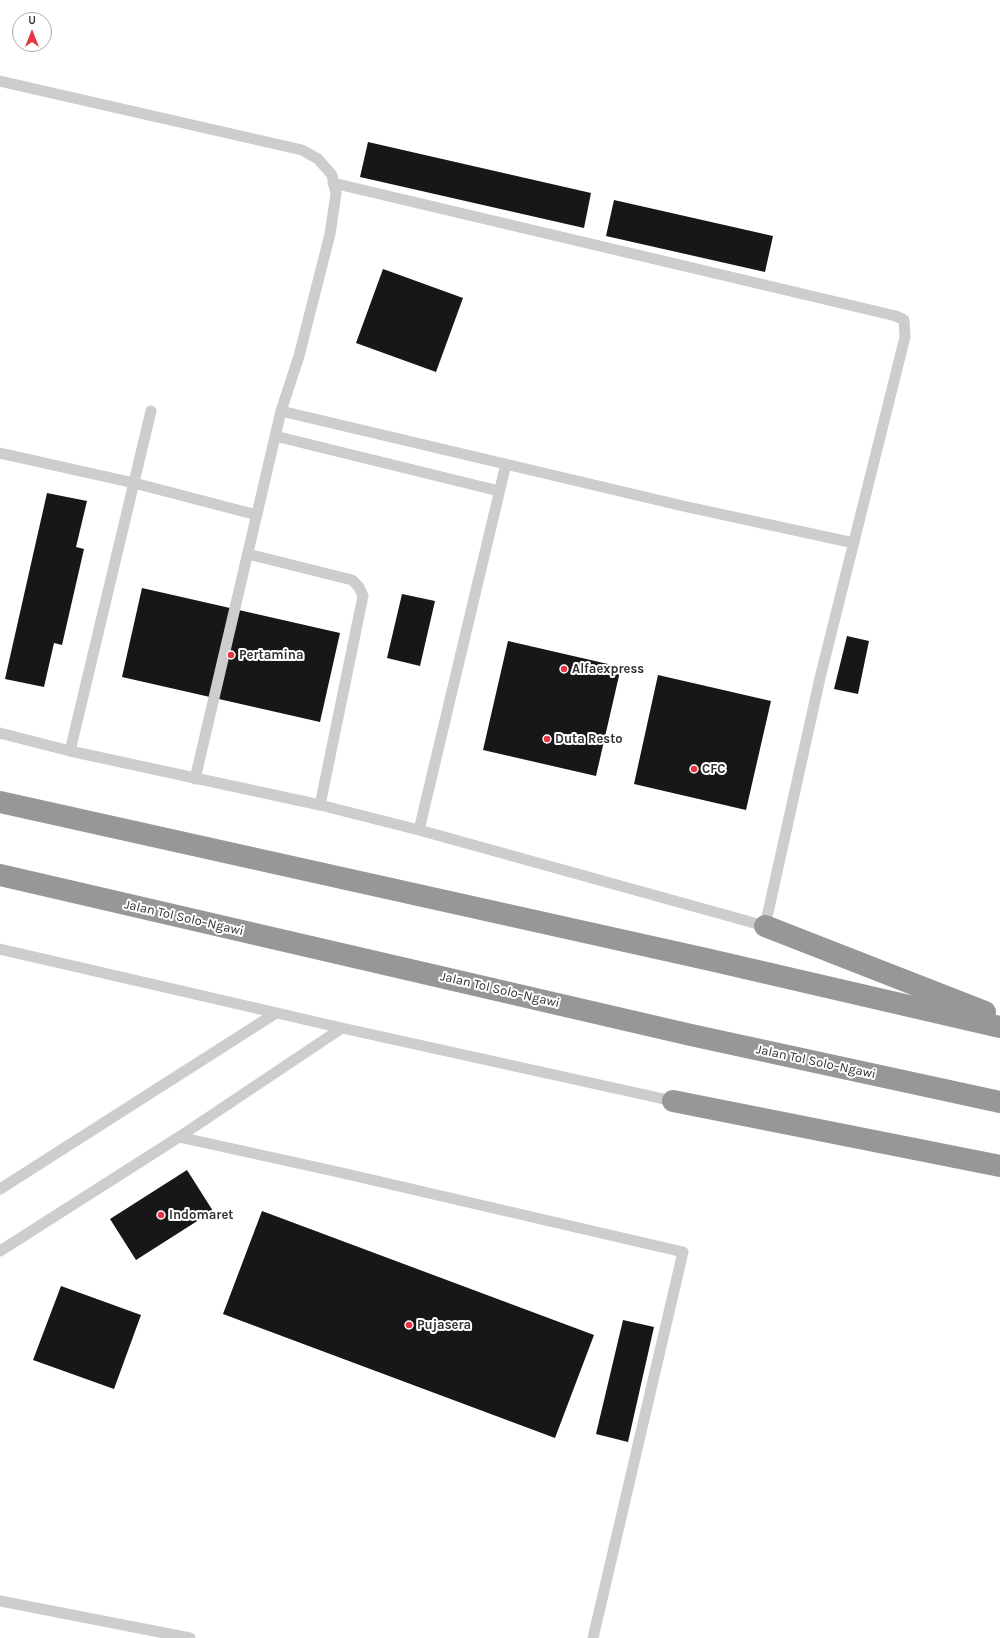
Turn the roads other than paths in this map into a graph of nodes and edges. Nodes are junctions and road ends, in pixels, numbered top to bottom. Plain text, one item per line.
1 (0, 81) edge
2 (333, 183) junction
3 (151, 411) dead end
4 (281, 411) junction
5 (275, 436) junction
6 (0, 453) edge
7 (506, 464) junction
8 (134, 483) junction
9 (499, 491) junction
10 (257, 515) junction
11 (854, 543) junction
12 (248, 554) junction
13 (0, 733) edge
14 (70, 751) junction
15 (195, 779) junction
16 (0, 802) edge
17 (320, 805) junction
18 (419, 830) junction
19 (0, 875) edge
20 (765, 926) junction
21 (0, 949) edge
22 (276, 1013) junction
23 (1000, 1018) edge
24 (1000, 1027) edge
25 (342, 1028) junction
26 (673, 1101) joint
27 (1000, 1102) edge
28 (179, 1137) junction
29 (1000, 1166) edge
30 (0, 1189) edge
31 (0, 1251) edge
32 (1, 1601) edge
33 (190, 1638) edge
34 (593, 1638) edge

1 - 2 lane
2 - 4 lane
2 - 11 lane
3 - 8 lane
4 - 5 lane
4 - 7 lane
5 - 9 lane
5 - 10 lane
6 - 8 lane
7 - 9 lane
7 - 11 lane
8 - 10 lane
8 - 14 lane
9 - 18 lane
10 - 12 lane
11 - 20 lane
12 - 15 lane
12 - 17 lane
13 - 14 lane
14 - 15 lane
15 - 17 lane
16 - 24 highway
17 - 18 lane
18 - 20 lane
19 - 27 highway, Jalan Tol Solo–Ngawi
20 - 23 highway
21 - 22 lane
22 - 25 lane
22 - 30 lane
25 - 26 lane
25 - 28 lane
26 - 29 highway
28 - 31 lane
28 - 34 lane
32 - 33 lane

